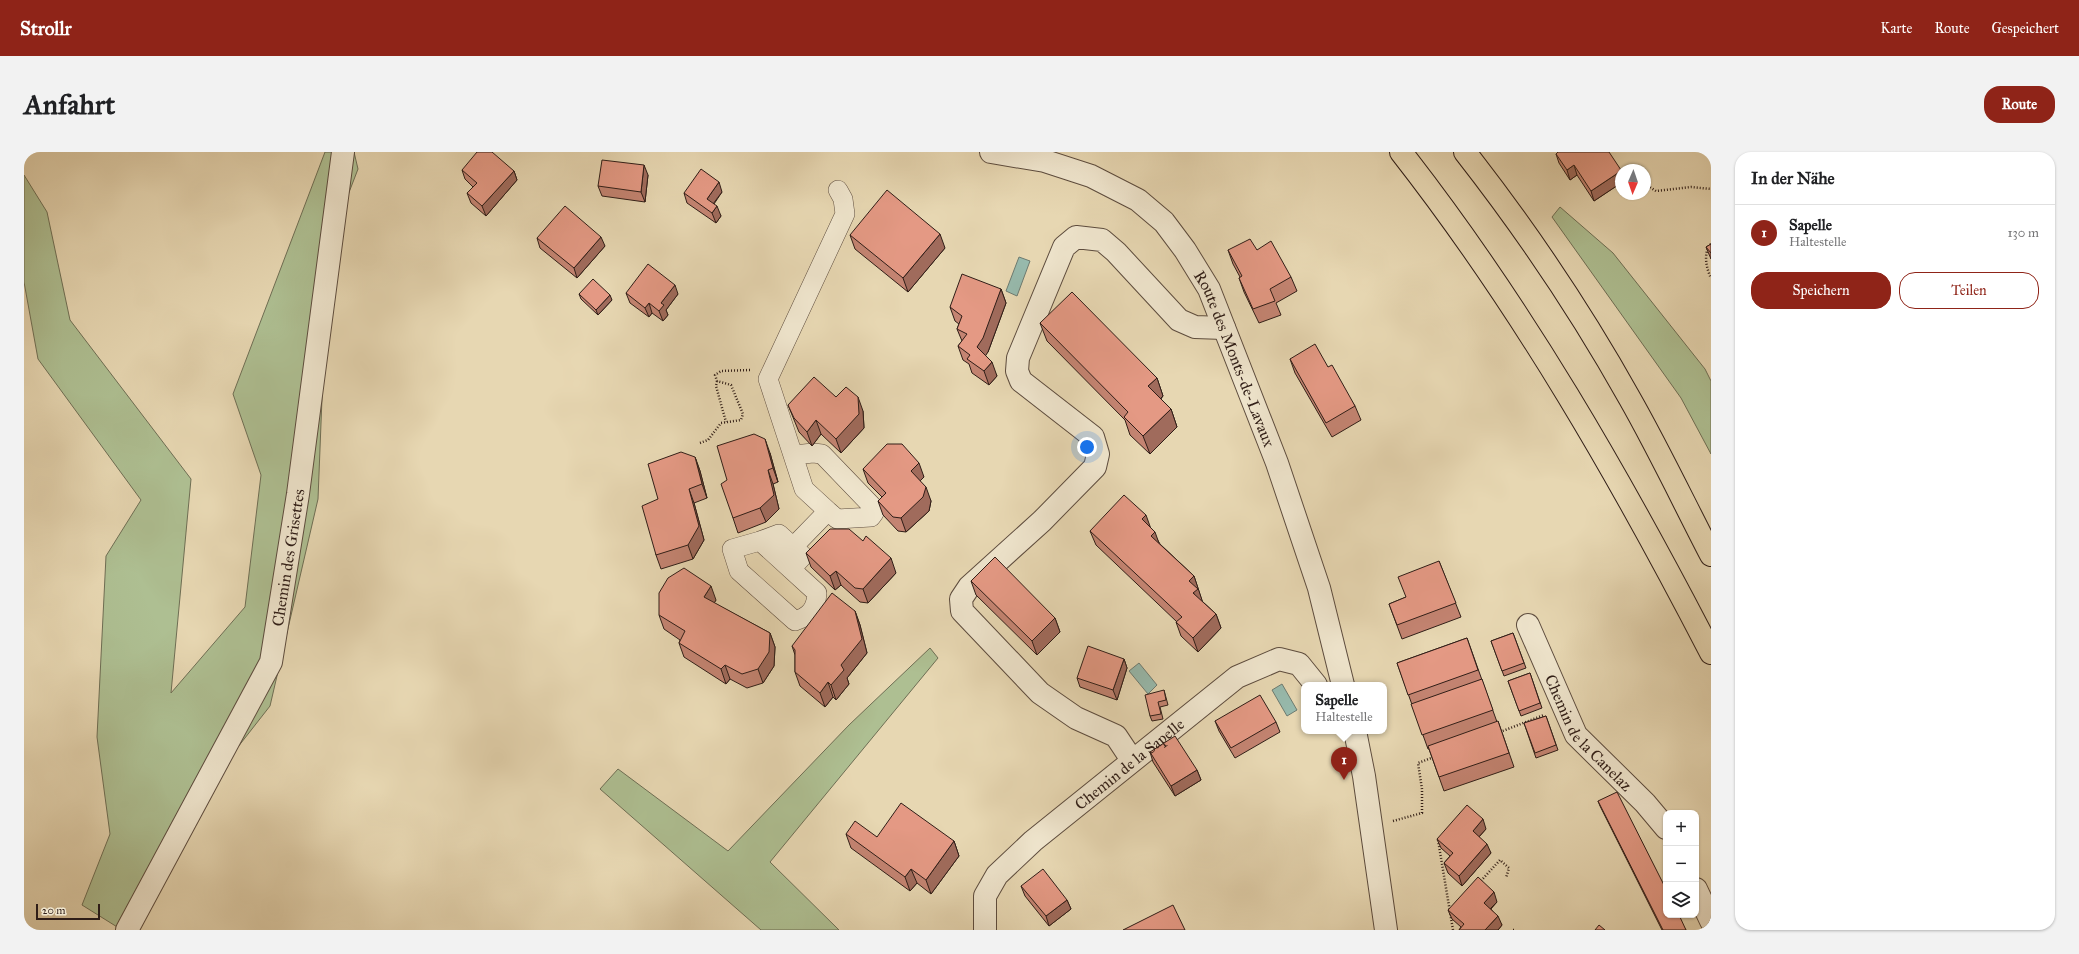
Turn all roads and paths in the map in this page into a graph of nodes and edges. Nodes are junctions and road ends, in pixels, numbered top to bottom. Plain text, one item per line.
1 (343, 152) edge
2 (992, 152) edge
3 (1401, 152) edge
4 (1465, 152) edge
5 (1651, 188) edge
6 (1711, 189) edge
7 (838, 190) dead end
8 (1711, 244) edge
9 (1711, 278) edge
10 (1224, 328) junction
11 (772, 368) junction
12 (718, 381) junction
13 (1630, 399) junction
14 (726, 422) junction
15 (700, 443) dead end
16 (794, 455) junction
17 (828, 511) junction
18 (1711, 534) edge
19 (760, 540) junction
20 (794, 546) junction
21 (1711, 555) edge
22 (791, 569) junction
23 (1528, 626) dead end
24 (1711, 653) edge
25 (1314, 682) edge
26 (1342, 682) edge
27 (1564, 708) junction
28 (1498, 732) edge
29 (1356, 734) edge
30 (1440, 754) edge
31 (1132, 760) junction
32 (1392, 821) dead end
33 (1663, 824) edge
34 (1443, 835) edge
35 (1506, 878) dead end
36 (1475, 887) edge
37 (1699, 895) edge
38 (1455, 909) edge
39 (1450, 914) junction
40 (1711, 921) edge
41 (127, 930) edge
42 (985, 930) edge
43 (1386, 930) edge
44 (1453, 930) edge

1 - 41 street, Chemin des Grisettes
2 - 10 street, Route des Monts-de-Lavaux
3 - 24 highway
4 - 13 highway
5 - 6 path
7 - 11 street
8 - 9 path
10 - 26 street, Route des Monts-de-Lavaux
10 - 31 street
11 - 12 path
11 - 16 street
12 - 14 path
12 - 14 path
13 - 18 highway
13 - 21 highway
14 - 15 path
16 - 17 street
16 - 17 street
17 - 20 street
19 - 20 street
19 - 22 street
19 - 22 street
20 - 22 street
23 - 27 street, Chemin de la Canelaz
25 - 31 street, Chemin de la Sapelle
27 - 28 path
27 - 33 street, Chemin de la Canelaz
29 - 43 street
30 - 32 path
31 - 42 street, Chemin de la Sapelle
34 - 39 path
35 - 36 path
37 - 40 street
38 - 39 path
39 - 44 path

